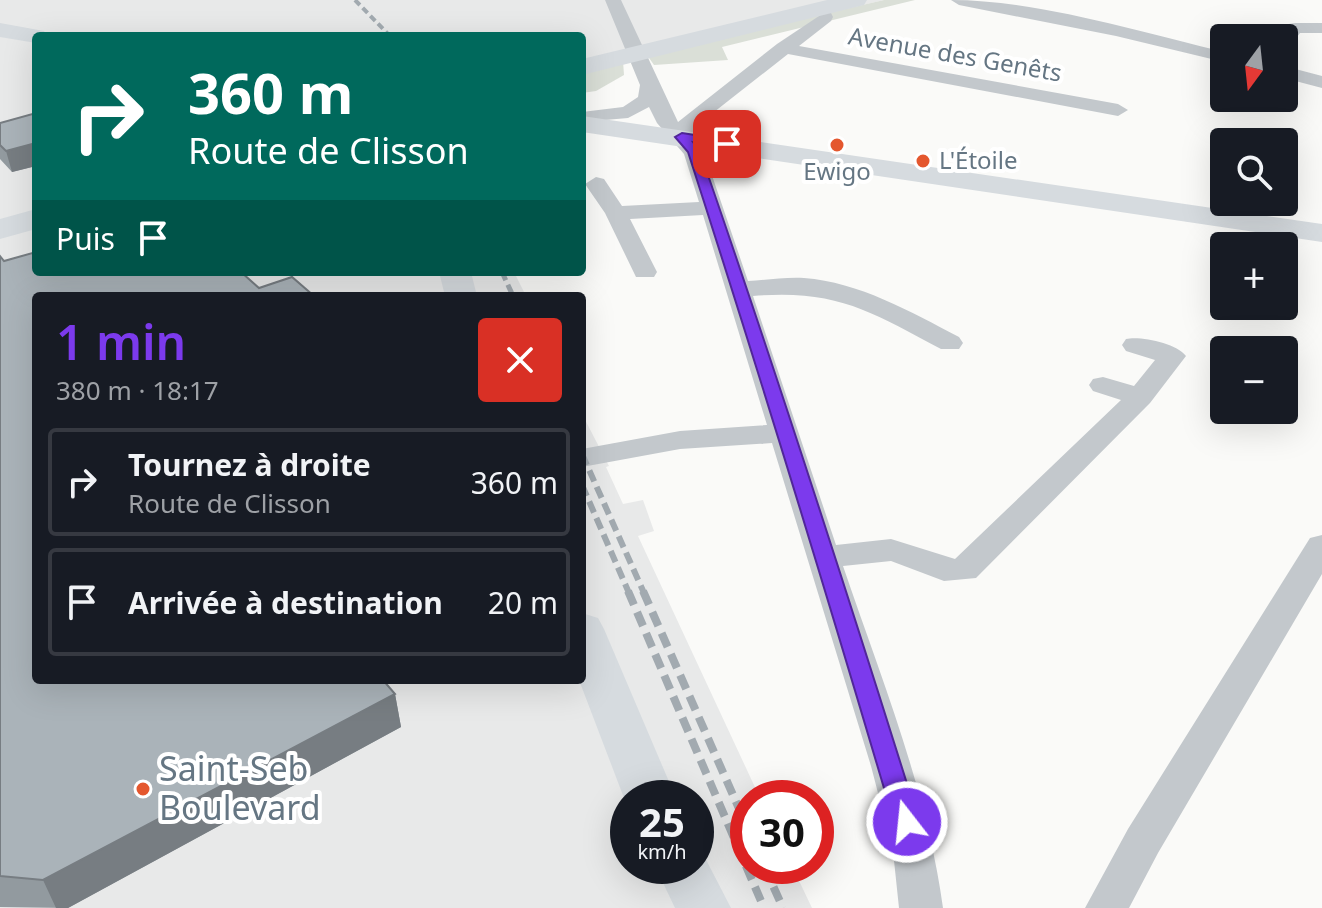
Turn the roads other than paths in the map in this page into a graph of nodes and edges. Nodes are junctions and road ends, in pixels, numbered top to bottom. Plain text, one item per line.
1 (613, 0) edge
2 (856, 0) edge
3 (959, 0) edge
4 (818, 9) edge
5 (1298, 28) edge
6 (1322, 28) edge
7 (0, 30) edge
8 (32, 35) edge
9 (682, 35) junction
10 (783, 48) junction
11 (586, 54) edge
12 (1210, 54) edge
13 (586, 66) edge
14 (1298, 76) edge
15 (1322, 82) edge
16 (649, 85) junction
17 (1118, 110) dead end
18 (586, 119) edge
19 (586, 119) edge
20 (682, 137) junction
21 (596, 184) dead end
22 (32, 205) edge
23 (712, 208) junction
24 (616, 213) junction
25 (0, 214) edge
26 (32, 220) edge
27 (0, 229) edge
28 (1322, 233) edge
29 (645, 272) dead end
30 (740, 289) junction
31 (950, 343) dead end
32 (1135, 345) dead end
33 (1103, 385) dead end
34 (1140, 397) junction
35 (785, 433) junction
36 (586, 457) edge
37 (1322, 546) edge
38 (826, 556) junction
39 (586, 639) edge
40 (643, 780) edge
41 (691, 884) edge
42 (703, 908) edge
43 (921, 908) edge
44 (1107, 908) edge

1 - 16 street
2 - 9 highway
3 - 12 street
4 - 9 highway
4 - 10 street
5 - 6 street
7 - 8 main road
9 - 11 highway
9 - 13 highway
10 - 17 street, Avenue des Genêts
10 - 20 street
14 - 15 street
16 - 18 street
16 - 20 street
19 - 20 main road
20 - 23 street
20 - 28 main road
21 - 24 street
22 - 25 highway
23 - 24 street
23 - 30 street
24 - 29 street
26 - 27 highway
30 - 31 street
30 - 35 street
32 - 34 street
33 - 34 street
34 - 38 street
35 - 36 street
35 - 38 street
37 - 44 street
38 - 43 street
39 - 40 main road
41 - 42 main road

